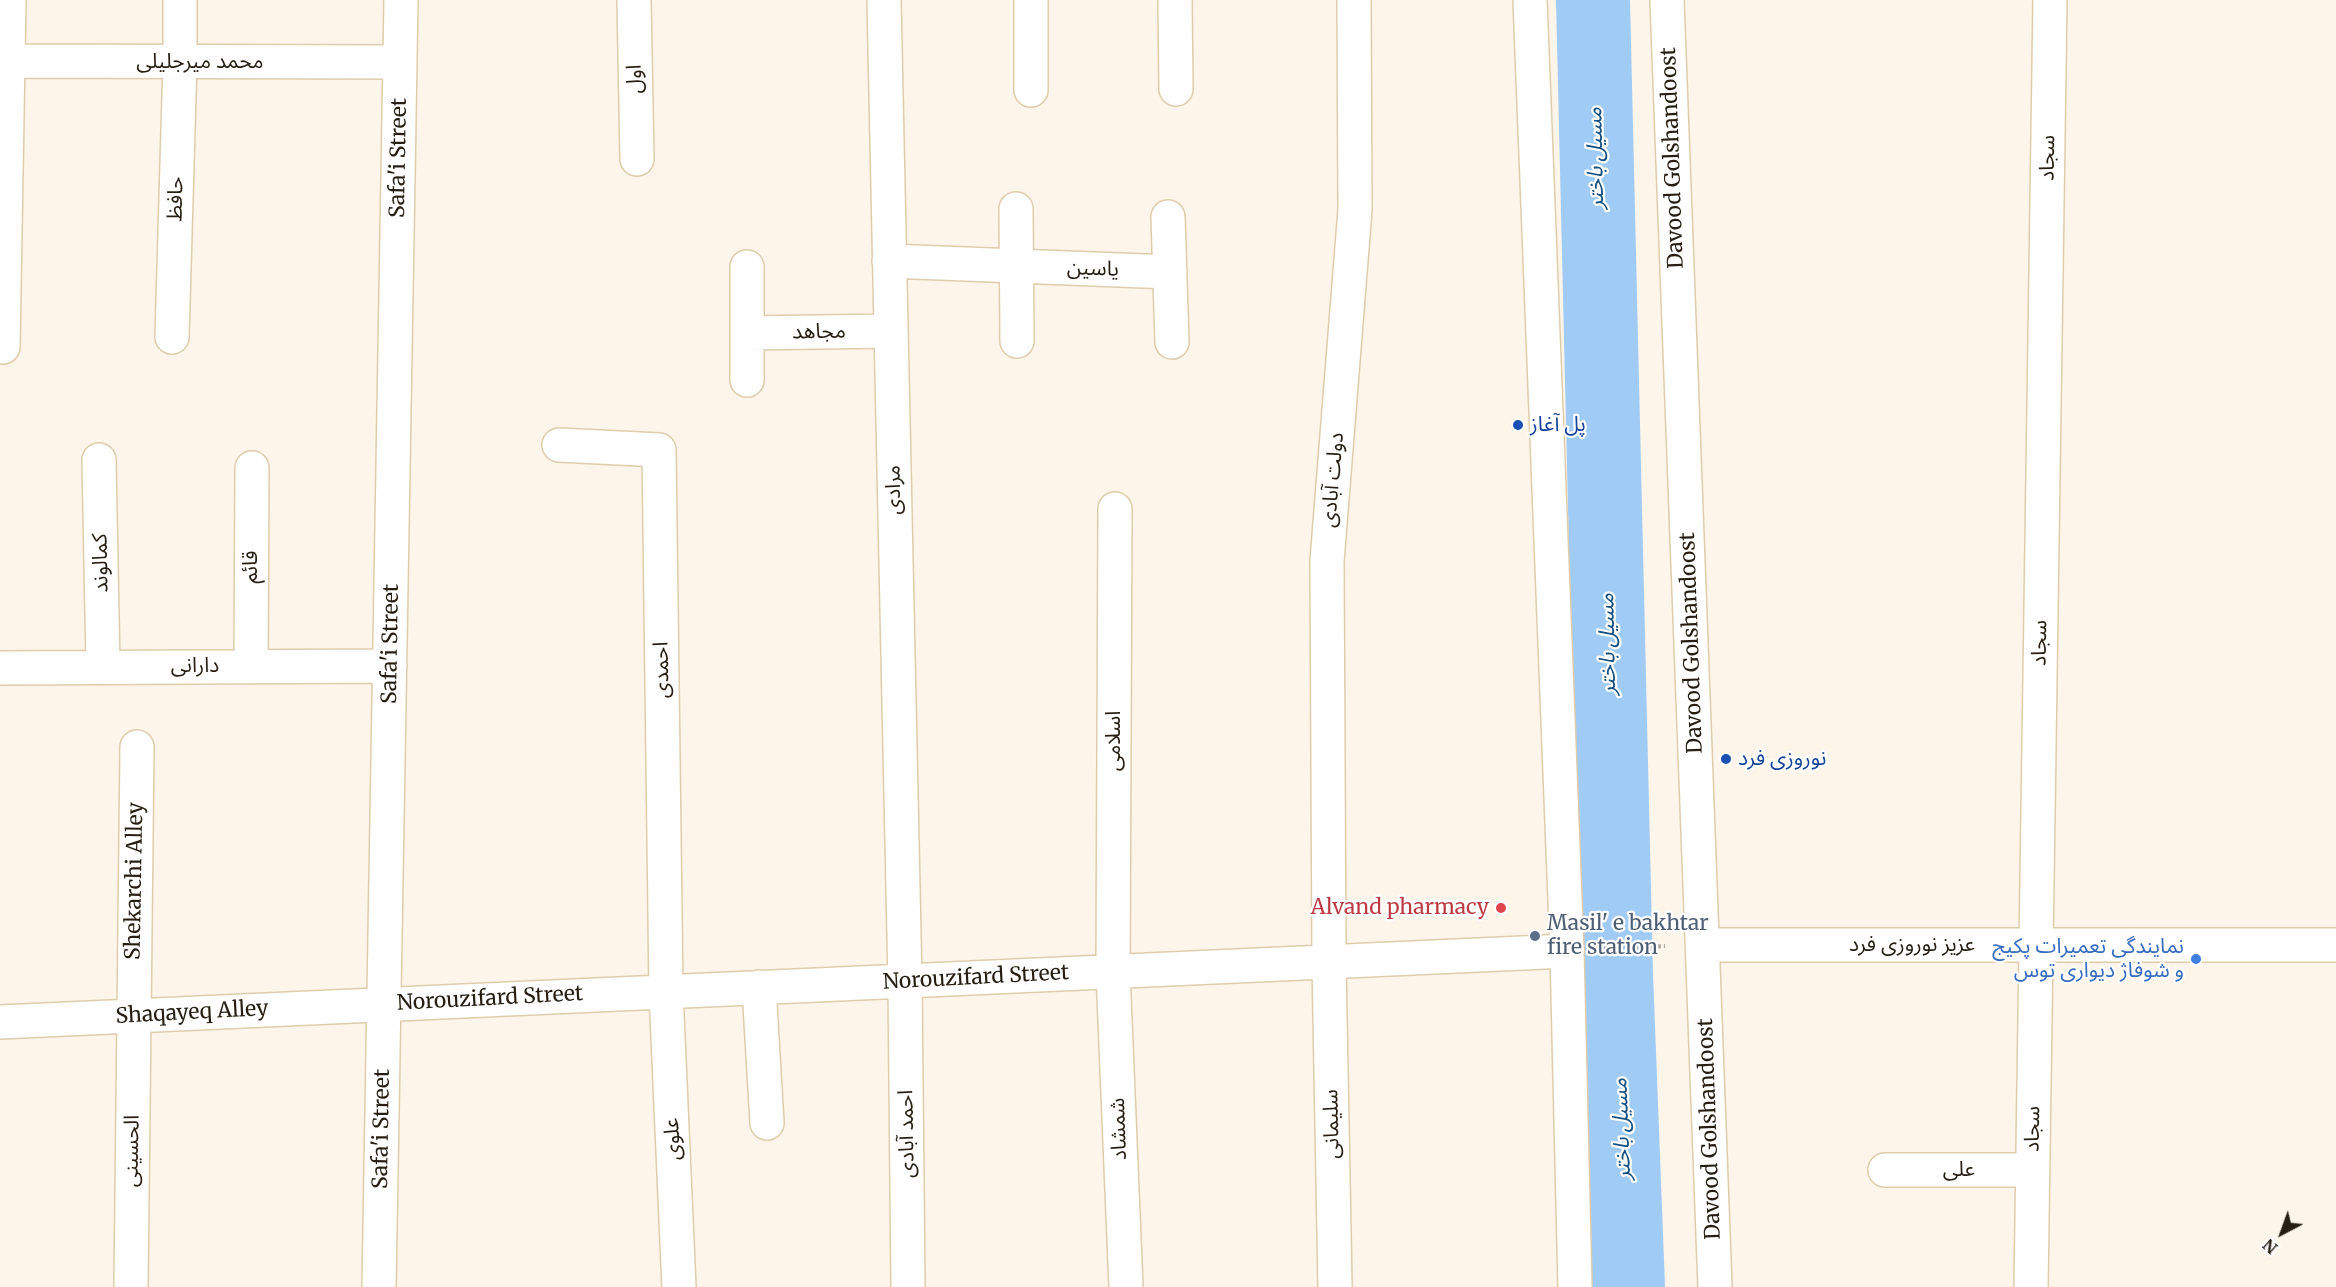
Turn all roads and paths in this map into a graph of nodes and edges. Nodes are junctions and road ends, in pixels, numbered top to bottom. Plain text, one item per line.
1 (9, 0) edge
2 (180, 0) edge
3 (402, 0) edge
4 (634, 0) edge
5 (884, 0) edge
6 (1031, 0) edge
7 (1175, 0) edge
8 (1354, 0) edge
9 (1530, 0) edge
10 (1667, 0) edge
11 (2050, 0) edge
12 (4, 61) edge
13 (180, 61) junction
14 (400, 62) junction
15 (1176, 89) dead end
16 (1030, 90) dead end
17 (637, 159) dead end
18 (1016, 209) dead end
19 (1168, 217) dead end
20 (889, 261) junction
21 (1016, 266) junction
22 (747, 267) dead end
23 (1170, 272) junction
24 (891, 331) junction
25 (747, 333) junction
26 (172, 337) dead end
27 (1017, 341) dead end
28 (1172, 342) dead end
29 (3, 347) dead end
30 (747, 380) dead end
31 (559, 445) dead end
32 (99, 460) dead end
33 (252, 468) dead end
34 (1115, 510) dead end
35 (251, 666) junction
36 (390, 666) junction
37 (103, 667) junction
38 (0, 668) edge
39 (137, 747) dead end
40 (1704, 945) junction
41 (2036, 945) junction
42 (2336, 945) edge
43 (1649, 946) dead end
44 (1582, 950) junction
45 (1329, 962) junction
46 (1113, 972) junction
47 (905, 981) junction
48 (759, 987) junction
49 (666, 992) junction
50 (385, 1004) junction
51 (134, 1016) junction
52 (0, 1022) edge
53 (767, 1124) dead end
54 (1885, 1170) dead end
55 (2032, 1170) junction
56 (131, 1287) edge
57 (379, 1287) edge
58 (680, 1287) edge
59 (908, 1287) edge
60 (1126, 1287) edge
61 (1335, 1287) edge
62 (1575, 1287) edge
63 (1715, 1287) edge
64 (2031, 1287) edge

1 - 12 street
2 - 13 street, حافظ
3 - 14 street, Safa'i Street
4 - 17 street, اول
5 - 20 street, مرادی
6 - 16 street
7 - 15 street
8 - 45 street, دولت آبادی
9 - 44 street
10 - 40 street, Davood Golshandoost
11 - 41 street, سجاد
12 - 13 street, محمد میرجلیلی
12 - 29 street
13 - 14 street, محمد میرجلیلی
13 - 26 street, حافظ
14 - 36 street, Safa'i Street
18 - 21 street
19 - 23 street
20 - 21 street, یاسین
20 - 24 street, مرادی
21 - 23 street, یاسین
21 - 27 street
22 - 25 street
23 - 28 street
24 - 25 street, مجاهد
24 - 47 street, مرادی
25 - 30 street
31 - 49 street, احمدی
32 - 37 street, کمالوند
33 - 35 street, قائم
34 - 46 street, اسلامی
35 - 36 street, دارانی
35 - 37 street, دارانی
36 - 50 street, Safa'i Street
37 - 38 street, دارانی
39 - 51 street, Shekarchi Alley
40 - 41 street, عزیز نوروزی فرد
40 - 63 street, Davood Golshandoost
41 - 42 street, عزیز نوروزی فرد
41 - 55 street, سجاد
43 - 44 path
44 - 45 street, Norouzifard Street
44 - 62 street
45 - 46 street, Norouzifard Street
45 - 61 street, سلیمانی
46 - 47 street, Norouzifard Street
46 - 60 street, شمشاد
47 - 48 street, Norouzifard Street
47 - 59 street, احمد آبادی
48 - 49 street, Norouzifard Street
48 - 53 street
49 - 50 street, Norouzifard Street
49 - 58 street, علوی
50 - 51 street, Shaqayeq Alley
50 - 57 street, Safa'i Street
51 - 52 street, Shaqayeq Alley
51 - 56 street, الحسینی
54 - 55 street, علی
55 - 64 street, سجاد

